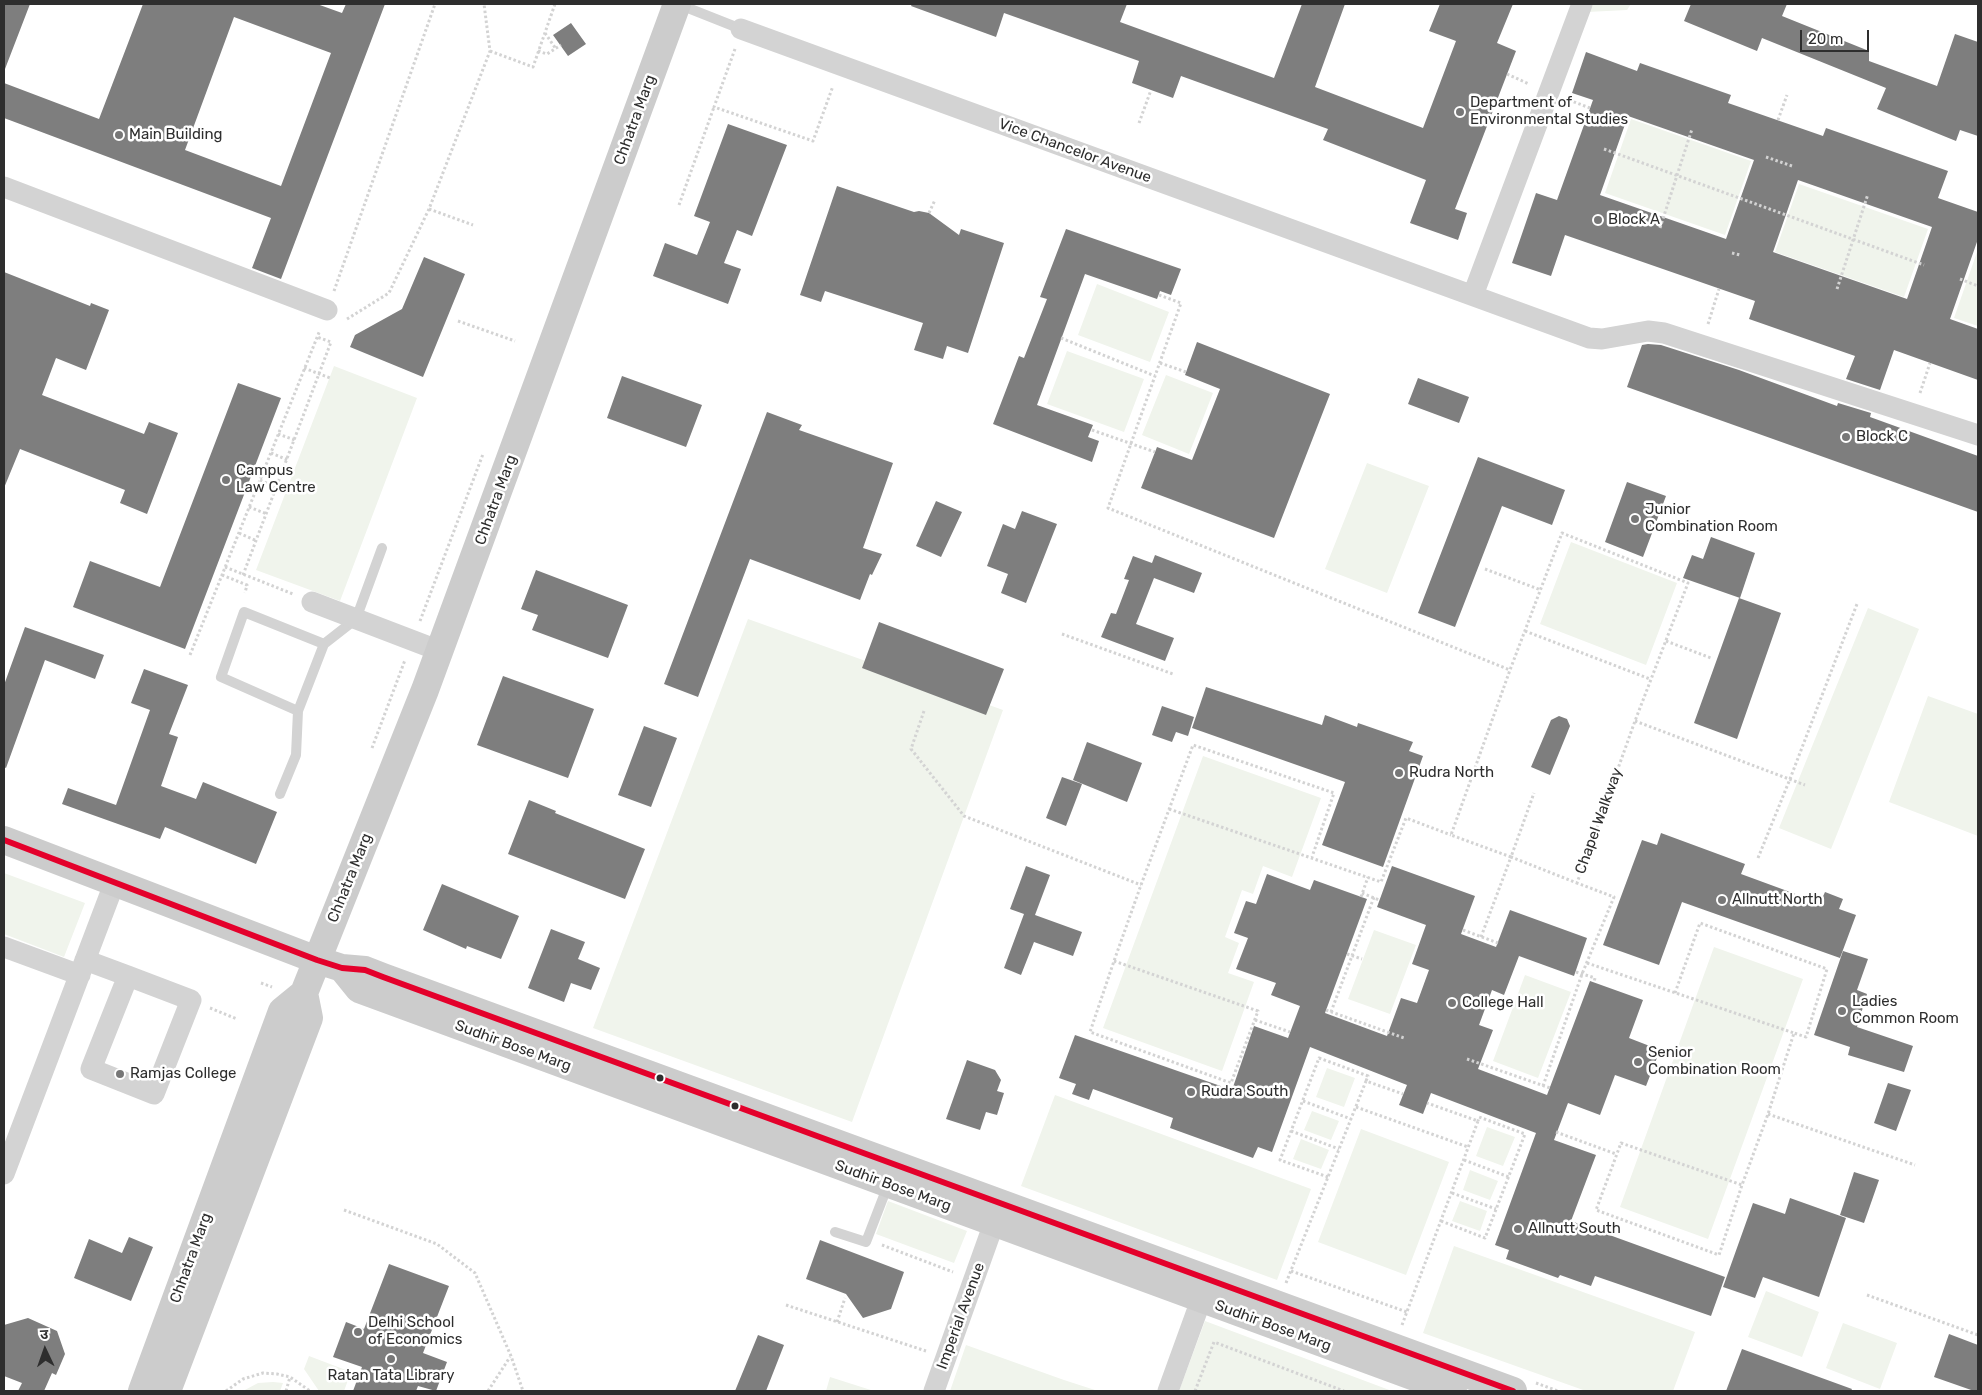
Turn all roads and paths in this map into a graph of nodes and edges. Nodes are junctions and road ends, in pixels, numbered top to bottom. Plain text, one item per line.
1 (484, 4) edge
2 (555, 4) edge
3 (677, 4) edge
4 (1582, 4) edge
5 (741, 29) junction
6 (544, 33) junction
7 (561, 45) dead end
8 (556, 49) junction
9 (490, 51) junction
10 (538, 51) junction
11 (840, 65) junction
12 (1151, 90) dead end
13 (1788, 95) dead end
14 (714, 107) junction
15 (1778, 120) dead end
16 (1139, 123) dead end
17 (1692, 130) dead end
18 (1604, 149) dead end
19 (1766, 157) dead end
20 (1792, 166) dead end
21 (1677, 176) junction
22 (4, 187) edge
23 (1868, 194) dead end
24 (935, 200) dead end
25 (679, 205) dead end
26 (429, 209) junction
27 (929, 213) dead end
28 (473, 225) dead end
29 (1660, 228) dead end
30 (1853, 240) junction
31 (1732, 253) dead end
32 (1740, 255) dead end
33 (1924, 265) dead end
34 (1960, 279) dead end
35 (1978, 286) edge
36 (1719, 289) dead end
37 (1837, 289) dead end
38 (1159, 295) dead end
39 (1473, 295) junction
40 (334, 316) joint
41 (458, 321) dead end
42 (325, 332) dead end
43 (1061, 338) dead end
44 (515, 341) dead end
45 (1702, 345) junction
46 (1160, 363) junction
47 (1930, 363) dead end
48 (304, 368) dead end
49 (1186, 372) dead end
50 (320, 374) junction
51 (1155, 376) junction
52 (330, 378) dead end
53 (1913, 413) junction
54 (1092, 430) dead end
55 (278, 434) dead end
56 (1978, 435) edge
57 (295, 440) junction
58 (1131, 443) junction
59 (485, 448) dead end
60 (1155, 452) dead end
61 (271, 453) dead end
62 (288, 460) junction
63 (260, 480) dead end
64 (277, 488) junction
65 (249, 507) dead end
66 (267, 514) junction
67 (239, 533) dead end
68 (257, 541) junction
69 (382, 548) dead end
70 (225, 567) dead end
71 (1485, 569) dead end
72 (244, 574) junction
73 (222, 575) dead end
74 (279, 589) dead end
75 (1541, 590) junction
76 (245, 593) dead end
77 (312, 602) dead end
78 (1857, 604) dead end
79 (356, 620) junction
80 (1525, 631) junction
81 (1062, 634) dead end
82 (412, 641) junction
83 (1666, 641) junction
84 (324, 644) junction
85 (440, 652) junction
86 (1711, 658) dead end
87 (1510, 670) junction
88 (1173, 674) dead end
89 (1650, 680) junction
90 (298, 711) junction
91 (924, 711) dead end
92 (1635, 721) junction
93 (371, 751) dead end
94 (1790, 779) junction
95 (1805, 785) dead end
96 (1534, 793) dead end
97 (280, 794) dead end
98 (1169, 809) junction
99 (1451, 835) junction
100 (4, 840) edge
101 (1312, 857) junction
102 (1511, 857) junction
103 (1758, 858) dead end
104 (1368, 877) junction
105 (1577, 883) junction
106 (114, 884) junction
107 (1141, 885) junction
108 (1374, 897) junction
109 (1379, 900) dead end
110 (1463, 930) dead end
111 (1481, 937) junction
112 (1498, 943) dead end
113 (4, 947) edge
114 (1347, 954) dead end
115 (1353, 956) junction
116 (1362, 959) dead end
117 (1114, 961) junction
118 (330, 964) junction
119 (1587, 964) junction
120 (83, 967) junction
121 (1576, 972) dead end
122 (1582, 974) junction
123 (128, 976) junction
124 (1594, 982) dead end
125 (304, 993) junction
126 (1675, 993) junction
127 (191, 1000) junction
128 (1326, 1010) dead end
129 (1331, 1012) junction
130 (237, 1019) dead end
131 (1255, 1020) junction
132 (1290, 1032) dead end
133 (1794, 1033) junction
134 (1404, 1038) dead end
135 (1467, 1059) dead end
136 (1366, 1081) junction
137 (1543, 1086) junction
138 (1550, 1088) dead end
139 (1403, 1094) dead end
140 (1303, 1100) junction
141 (1427, 1103) dead end
142 (1356, 1107) junction
143 (1768, 1114) junction
144 (1351, 1119) junction
145 (1478, 1121) junction
146 (1291, 1132) junction
147 (1556, 1132) dead end
148 (1468, 1147) junction
149 (1339, 1149) junction
150 (1616, 1154) junction
151 (1464, 1160) junction
152 (1915, 1165) dead end
153 (4, 1174) edge
154 (1328, 1177) junction
155 (1509, 1177) junction
156 (888, 1184) junction
157 (1742, 1185) junction
158 (1452, 1193) junction
159 (1496, 1209) junction
160 (344, 1210) dead end
161 (1441, 1221) junction
162 (991, 1231) junction
163 (835, 1232) dead end
164 (881, 1245) dead end
165 (1291, 1271) junction
166 (974, 1280) junction
167 (1867, 1295) dead end
168 (845, 1298) dead end
169 (1201, 1300) junction
170 (786, 1305) dead end
171 (1278, 1305) junction
172 (1407, 1312) junction
173 (837, 1322) junction
174 (1978, 1335) edge
175 (1394, 1347) junction
176 (510, 1356) junction
177 (946, 1357) junction
178 (290, 1377) junction
179 (142, 1391) edge
180 (167, 1391) edge
181 (226, 1391) edge
182 (286, 1391) edge
183 (310, 1391) edge
184 (488, 1391) edge
185 (523, 1391) edge
186 (934, 1391) edge
187 (1168, 1391) edge
188 (1195, 1391) edge
189 (1344, 1391) edge
190 (1450, 1391) edge
191 (1513, 1391) edge

1 - 9 path
2 - 6 path
3 - 5 lane, Vice Chancelor Avenue
3 - 85 street, Chhatra Marg
4 - 39 street
5 - 11 street, Vice Chancelor Avenue
5 - 14 path
6 - 8 path
6 - 10 path
7 - 8 path
8 - 10 path
9 - 10 path
9 - 26 path
11 - 14 path
11 - 39 street, Vice Chancelor Avenue
12 - 16 path
13 - 15 path
14 - 25 path
17 - 21 path
18 - 21 path
19 - 20 path
21 - 29 path
21 - 30 path
22 - 40 street
23 - 30 path
24 - 27 path
26 - 28 path
26 - 40 path
30 - 33 path
30 - 37 path
31 - 32 path
34 - 35 path
36 - 45 path
38 - 46 path
39 - 45 street, Vice Chancelor Avenue
41 - 44 path
42 - 50 path
43 - 51 path
45 - 53 street, Vice Chancelor Avenue
46 - 49 path
46 - 51 path
47 - 53 path
48 - 50 path
50 - 52 path
50 - 57 path
51 - 58 path
53 - 56 street, Vice Chancelor Avenue
54 - 58 path
55 - 57 path
57 - 62 path
58 - 60 path
58 - 87 path
59 - 82 path
61 - 62 path
62 - 64 path
63 - 64 path
64 - 66 path
65 - 66 path
66 - 68 path
67 - 68 path
68 - 72 path
69 - 79 lane
70 - 72 path
71 - 75 path
72 - 74 path
73 - 76 path
75 - 80 path
75 - 83 path, Chapel Walkway
77 - 79 street
78 - 94 path
79 - 82 street
79 - 84 lane
80 - 87 path
80 - 89 path
81 - 88 path
82 - 85 street
82 - 93 path
83 - 86 path
83 - 89 path, Chapel Walkway
84 - 90 lane
84 - 90 lane
85 - 118 street, Chhatra Marg
87 - 99 path
89 - 92 path, Chapel Walkway
90 - 97 lane
91 - 107 path
92 - 94 path
92 - 105 path, Chapel Walkway
94 - 95 path
94 - 103 path
96 - 102 path
98 - 101 path
98 - 101 path
98 - 107 path
99 - 102 path, Chapel Walkway
99 - 104 path, Chapel Walkway
100 - 106 street, Sudhir Bose Marg
101 - 104 path
102 - 105 path, Chapel Walkway
102 - 111 path
104 - 108 path
105 - 119 path
106 - 118 street, Sudhir Bose Marg
106 - 120 street
107 - 117 path
108 - 109 path
108 - 115 path
110 - 111 path
111 - 112 path
113 - 120 street
114 - 115 path
115 - 116 path
115 - 129 path
117 - 131 path
117 - 131 path
118 - 125 street, Chhatra Marg
118 - 156 street, Sudhir Bose Marg
118 - 171 street, Sudhir Bose Marg
119 - 122 path
119 - 126 path
120 - 123 street
120 - 153 street
121 - 122 path
122 - 124 path
122 - 137 path
123 - 127 street
123 - 127 street
125 - 179 street, Chhatra Marg
125 - 180 street, Chhatra Marg
126 - 133 path
126 - 133 path
127 - 130 path
128 - 129 path
129 - 134 path
131 - 132 path
133 - 143 path
135 - 137 path
136 - 139 path
136 - 140 path
136 - 142 path
137 - 138 path
140 - 144 path
140 - 146 path
141 - 145 path
142 - 144 path
142 - 148 path
143 - 152 path
143 - 157 path
144 - 149 path
145 - 148 path
145 - 155 path
146 - 149 path
146 - 154 path
147 - 150 path
148 - 151 path
149 - 154 path
150 - 157 path
150 - 157 path
151 - 155 path
151 - 158 path
154 - 165 path
155 - 159 path
156 - 162 street, Sudhir Bose Marg
156 - 163 lane
158 - 159 path
158 - 161 path
159 - 161 path
160 - 176 path
161 - 172 path
162 - 166 street, Imperial Avenue
162 - 169 street, Sudhir Bose Marg
164 - 166 path
165 - 171 path
165 - 172 path
166 - 177 street, Imperial Avenue
167 - 174 path
168 - 173 path
169 - 187 street
169 - 190 street, Sudhir Bose Marg
170 - 173 path
171 - 175 street, Sudhir Bose Marg
172 - 175 path
173 - 177 path
175 - 191 street, Sudhir Bose Marg
176 - 184 path
176 - 185 path
177 - 186 street, Imperial Avenue
178 - 181 path
178 - 182 path
178 - 183 path
188 - 189 path

